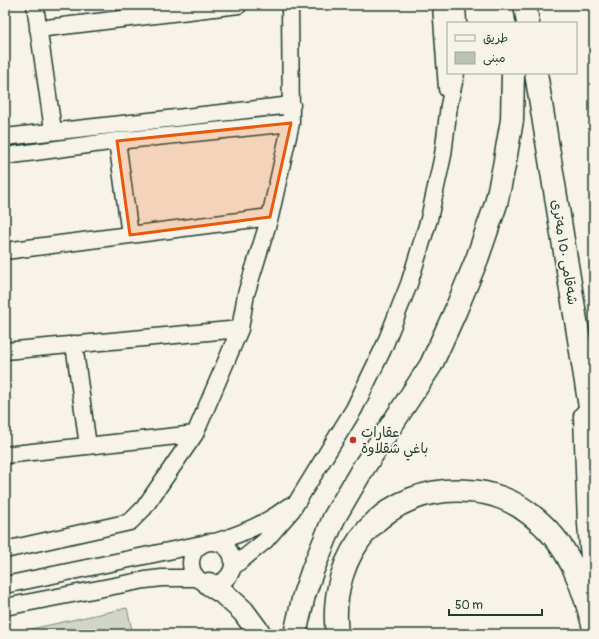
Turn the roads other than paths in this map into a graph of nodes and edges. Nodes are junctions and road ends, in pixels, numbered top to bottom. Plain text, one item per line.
1 (35, 5) edge
2 (239, 5) edge
3 (290, 5) edge
4 (441, 5) edge
5 (457, 5) edge
6 (513, 5) edge
7 (525, 5) edge
8 (195, 8) edge
9 (458, 22) edge
10 (513, 22) edge
11 (528, 22) edge
12 (38, 29) junction
13 (456, 74) edge
14 (513, 74) edge
15 (536, 74) edge
16 (292, 105) junction
17 (449, 105) junction
18 (291, 123) junction
19 (53, 130) junction
20 (5, 137) edge
21 (117, 141) junction
22 (5, 156) edge
23 (270, 216) junction
24 (130, 235) junction
25 (5, 251) edge
26 (578, 327) junction
27 (240, 329) junction
28 (74, 344) junction
29 (5, 351) edge
30 (594, 432) edge
31 (195, 434) junction
32 (88, 446) junction
33 (5, 455) edge
34 (303, 493) junction
35 (208, 543) junction
36 (5, 550) edge
37 (233, 567) junction
38 (594, 580) edge
39 (203, 581) junction
40 (5, 585) edge
41 (5, 607) edge
42 (594, 628) edge
43 (260, 634) edge
44 (295, 634) edge
45 (337, 634) edge

1 - 12 street
2 - 8 street
3 - 16 street
4 - 17 street
5 - 9 street
6 - 10 highway
7 - 11 highway
8 - 12 street
12 - 19 street
13 - 17 street
14 - 44 highway
15 - 26 highway, شەقامی ١٥٠ مەتری
16 - 18 street
16 - 19 street
17 - 34 street
18 - 21 street
18 - 23 street
19 - 20 street
21 - 22 street
21 - 24 street
23 - 24 street
23 - 27 street
24 - 25 street
26 - 30 highway, شەقامی ١٥٠ مەتری
26 - 38 highway
27 - 28 street
27 - 31 street
28 - 29 street
28 - 32 street
31 - 32 street
31 - 36 street
32 - 33 street
34 - 35 street
34 - 37 street
35 - 37 street
35 - 39 street
35 - 40 street
37 - 39 street
39 - 41 street
39 - 43 highway
42 - 45 highway

